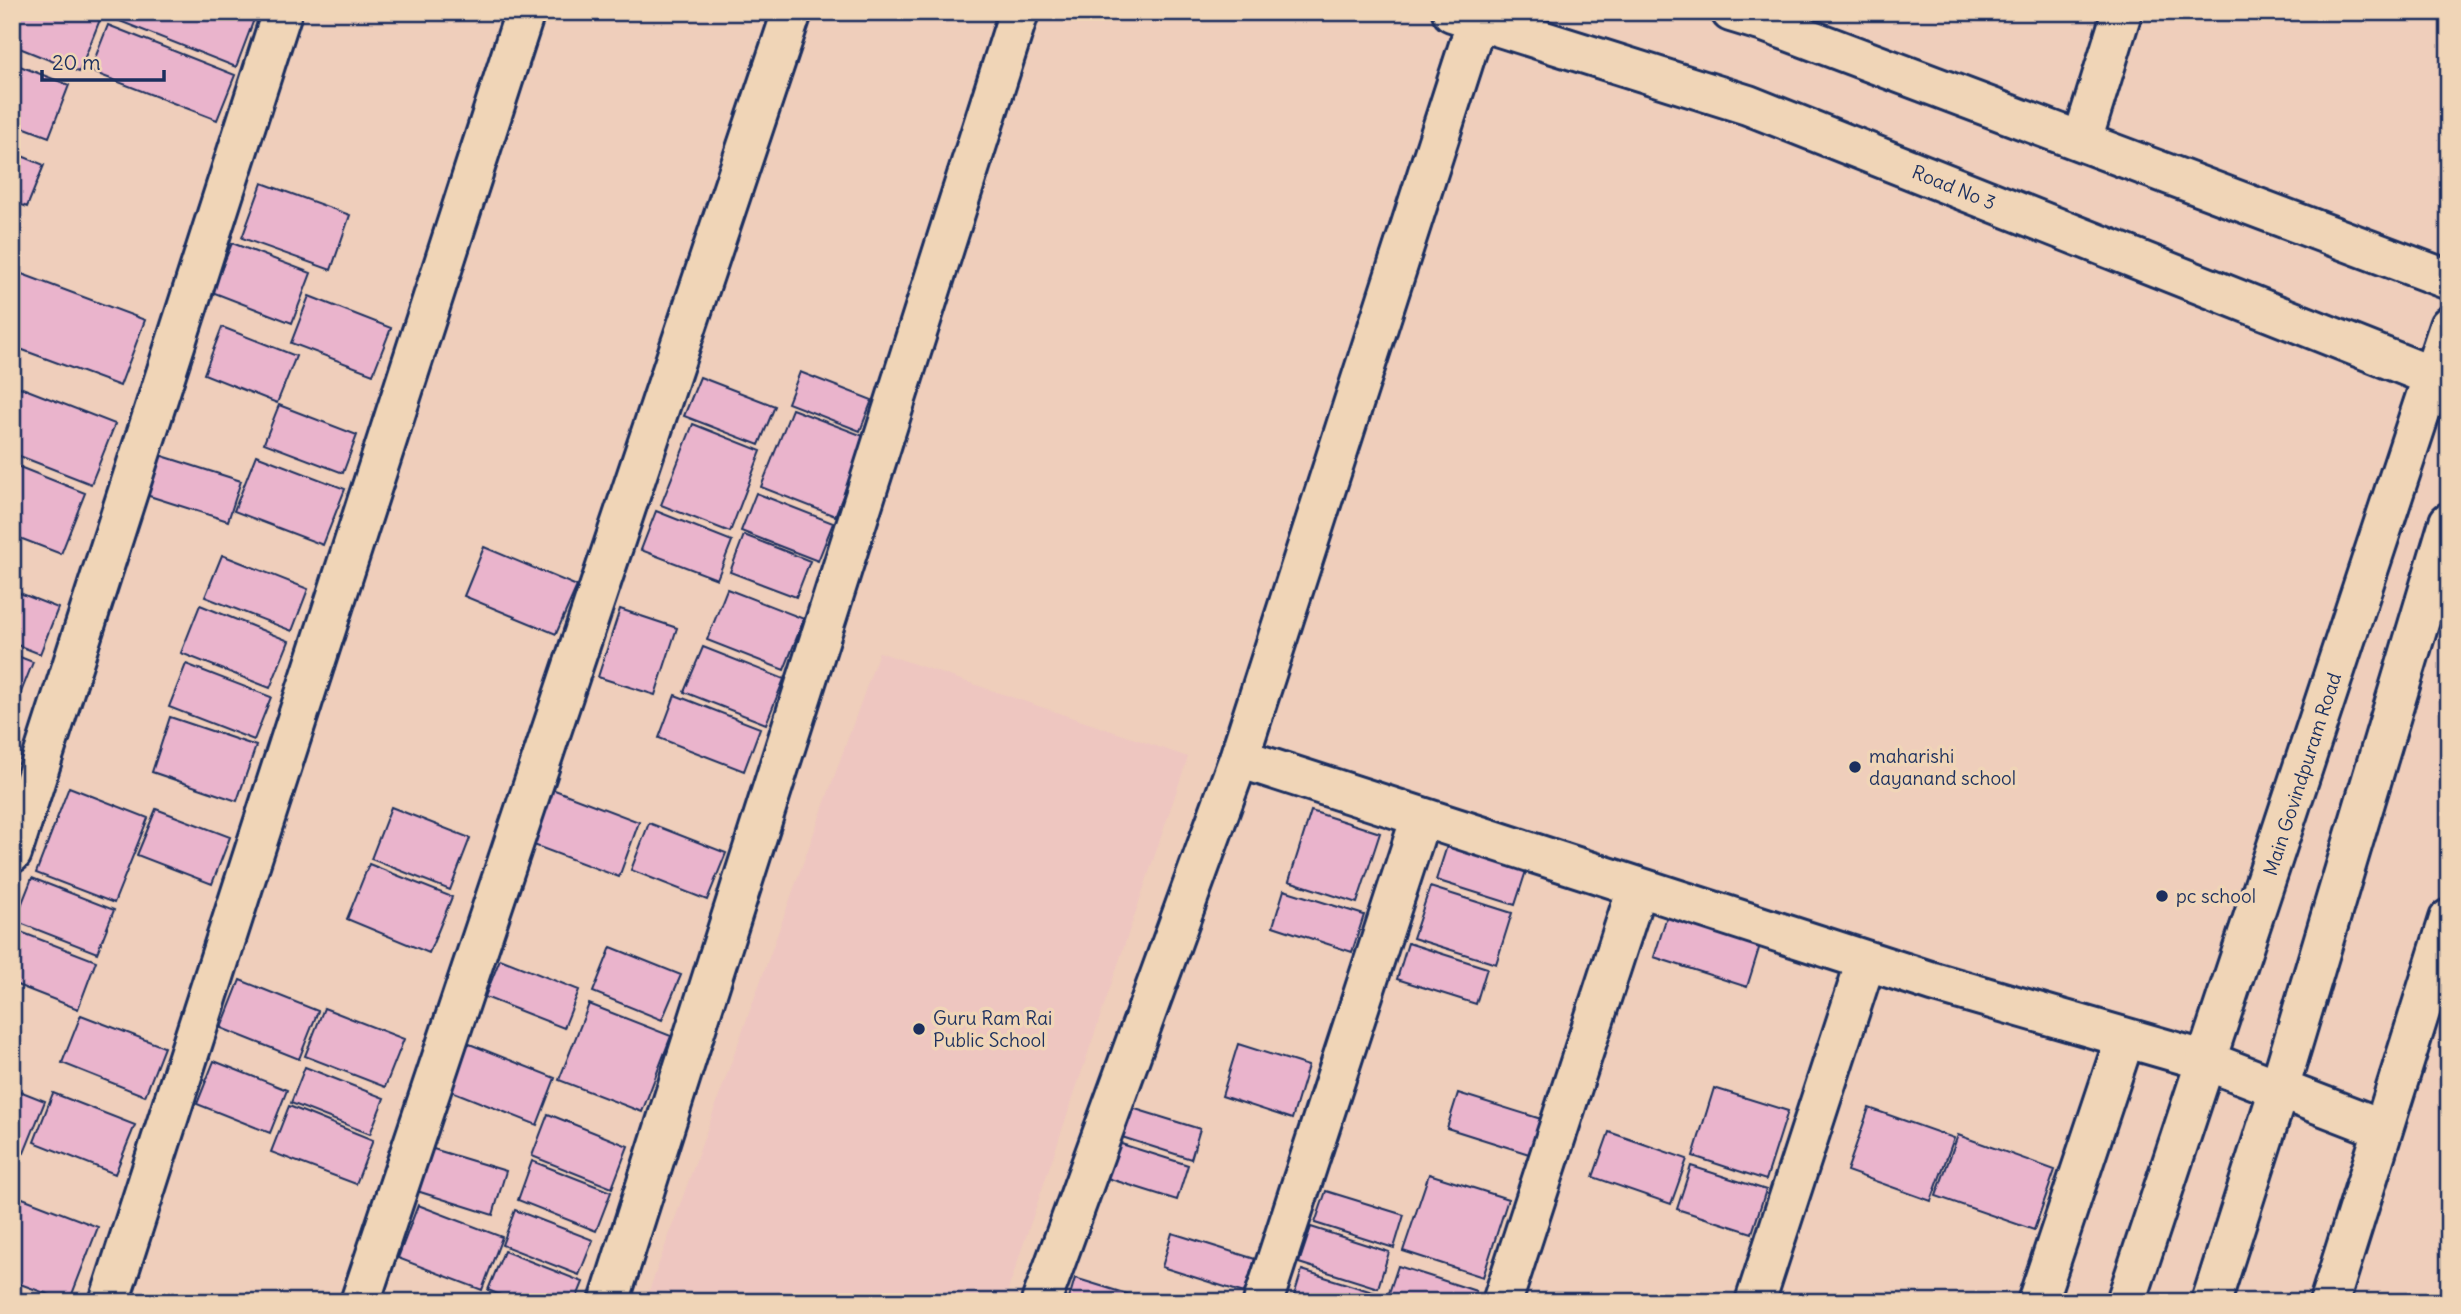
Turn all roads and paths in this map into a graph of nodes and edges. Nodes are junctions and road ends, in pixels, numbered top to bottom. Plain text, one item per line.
1 (282, 12) edge
2 (525, 12) edge
3 (792, 12) edge
4 (1731, 12) edge
5 (2122, 12) edge
6 (1015, 15) edge
7 (1465, 16) edge
8 (2082, 141) junction
9 (2449, 280) edge
10 (2449, 326) edge
11 (2441, 381) edge
12 (2449, 522) edge
13 (1239, 758) junction
14 (1421, 817) junction
15 (12, 853) edge
16 (1637, 888) junction
17 (2449, 919) edge
18 (1866, 961) junction
19 (2125, 1038) junction
20 (2207, 1061) junction
21 (2279, 1089) junction
22 (2383, 1129) junction
23 (109, 1302) edge
24 (360, 1302) edge
25 (610, 1302) edge
26 (1041, 1302) edge
27 (1263, 1302) edge
28 (1502, 1302) edge
29 (1755, 1302) edge
30 (2037, 1302) edge
31 (2126, 1302) edge
32 (2211, 1302) edge
33 (2329, 1302) edge

1 - 15 street
2 - 23 street
3 - 24 street
4 - 8 street
5 - 8 street
6 - 25 street
7 - 11 street, Road No 3
7 - 13 street
8 - 9 street
10 - 11 street, Main Govindpuram Road
11 - 20 street, Main Govindpuram Road
12 - 21 street
13 - 14 street
13 - 26 street
14 - 16 street
14 - 27 street
16 - 18 street
16 - 28 street
17 - 22 street
18 - 19 street
18 - 29 street
19 - 20 street
19 - 30 street
20 - 21 street
20 - 31 street, Main Govindpuram Road
21 - 22 street
21 - 32 street
22 - 33 street

